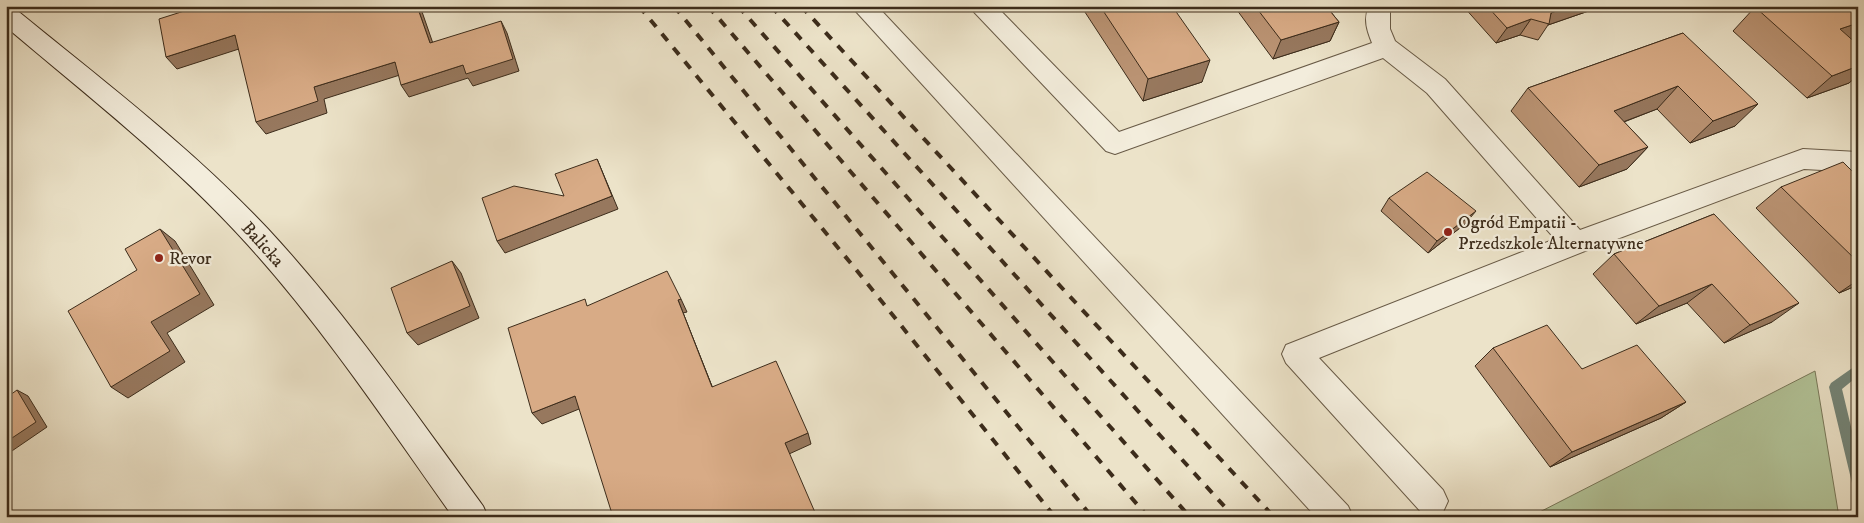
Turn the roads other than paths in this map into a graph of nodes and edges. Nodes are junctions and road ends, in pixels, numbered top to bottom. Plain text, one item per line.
1 (862, 6) edge
2 (982, 6) edge
3 (1381, 6) edge
4 (6, 14) edge
5 (1386, 47) junction
6 (1858, 162) edge
7 (1575, 243) junction
8 (1432, 501) dead end
9 (472, 517) edge
10 (1337, 517) edge

1 - 10 street
2 - 5 street
3 - 5 street
4 - 9 street, Balicka
5 - 7 street
6 - 7 street
7 - 8 street

